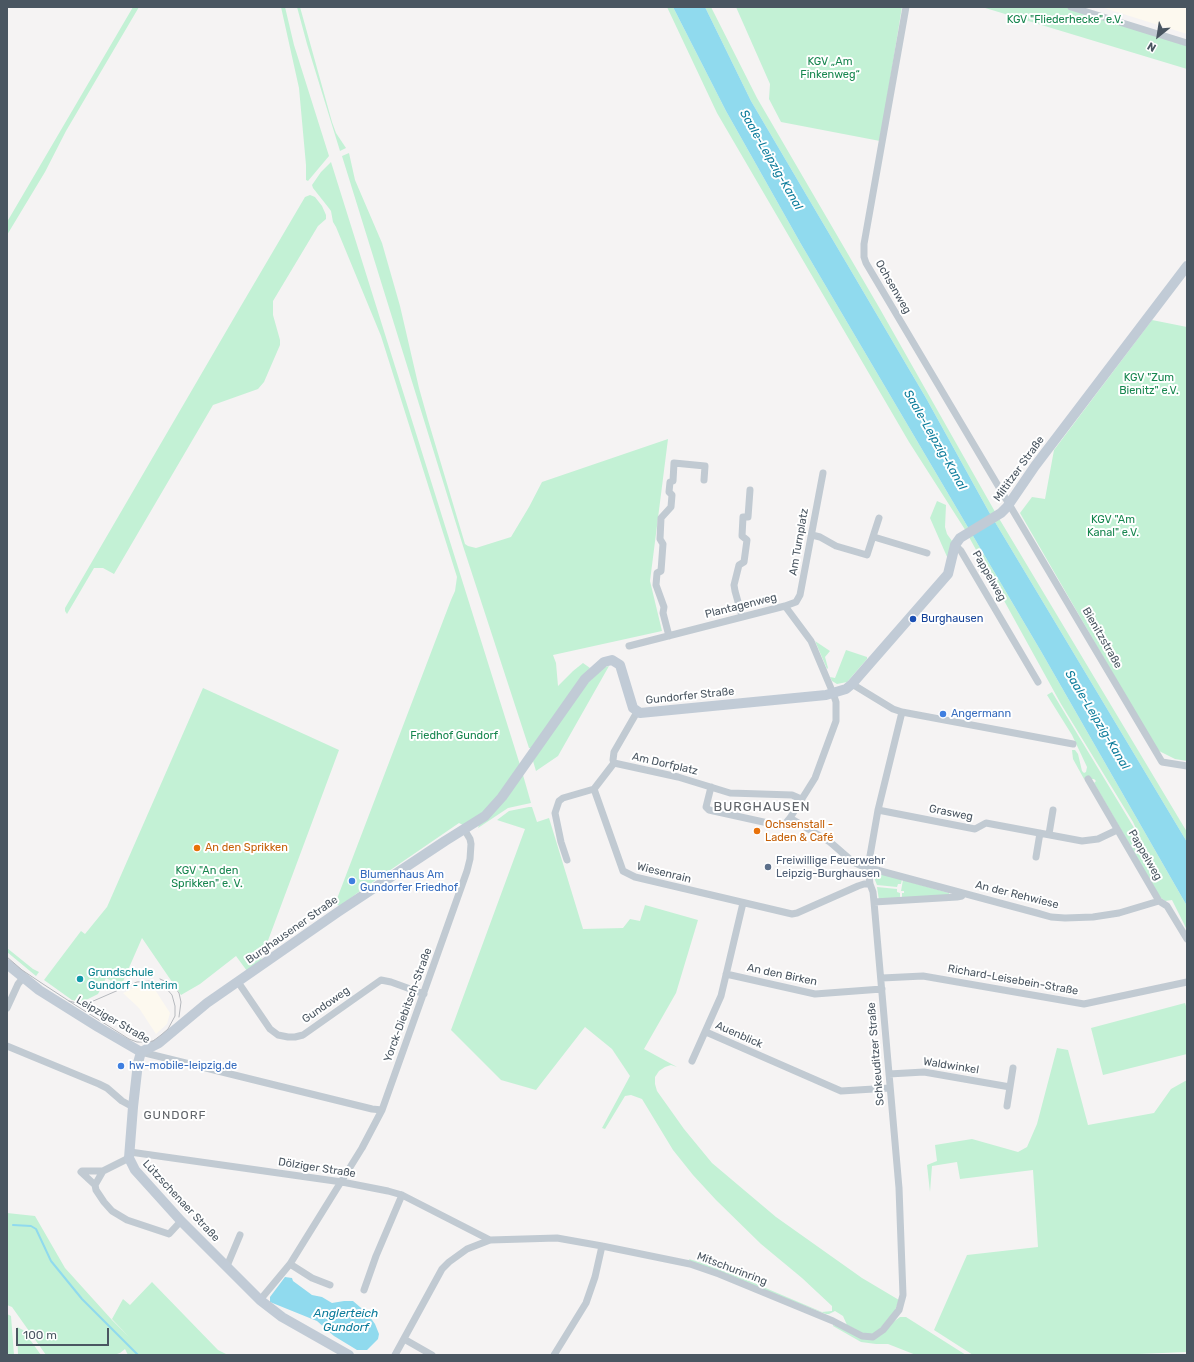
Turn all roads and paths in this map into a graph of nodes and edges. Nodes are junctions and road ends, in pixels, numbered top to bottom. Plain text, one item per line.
1 (906, 7) edge
2 (1070, 7) edge
3 (1187, 44) edge
4 (1187, 266) edge
5 (823, 473) dead end
6 (704, 480) dead end
7 (750, 490) dead end
8 (1009, 504) junction
9 (879, 518) dead end
10 (812, 535) junction
11 (874, 536) junction
12 (955, 545) junction
13 (927, 554) dead end
14 (785, 606) junction
15 (742, 616) junction
16 (669, 636) junction
17 (629, 646) dead end
18 (1038, 682) dead end
19 (849, 686) junction
20 (833, 693) junction
21 (567, 704) joint
22 (637, 712) junction
23 (902, 712) junction
24 (1074, 744) dead end
25 (614, 763) junction
26 (1187, 766) edge
27 (1088, 779) dead end
28 (711, 787) junction
29 (594, 789) junction
30 (801, 799) junction
31 (878, 810) junction
32 (1053, 810) dead end
33 (790, 818) junction
34 (464, 829) junction
35 (1117, 830) junction
36 (1040, 833) junction
37 (1049, 834) junction
38 (1036, 857) dead end
39 (567, 860) dead end
40 (868, 867) junction
41 (870, 884) junction
42 (963, 893) junction
43 (1159, 901) junction
44 (874, 902) junction
45 (743, 903) junction
46 (1187, 939) edge
47 (7, 964) edge
48 (726, 974) junction
49 (23, 978) junction
50 (882, 978) junction
51 (238, 982) junction
52 (1187, 982) edge
53 (882, 989) junction
54 (424, 994) junction
55 (7, 1008) edge
56 (706, 1032) junction
57 (7, 1046) edge
58 (141, 1052) junction
59 (692, 1061) dead end
60 (1013, 1068) dead end
61 (889, 1074) junction
62 (1010, 1087) junction
63 (890, 1088) junction
64 (1006, 1106) dead end
65 (132, 1107) junction
66 (382, 1110) junction
67 (129, 1155) junction
68 (103, 1171) junction
69 (342, 1182) junction
70 (95, 1185) junction
71 (402, 1195) junction
72 (181, 1221) junction
73 (240, 1235) dead end
74 (490, 1240) junction
75 (602, 1246) junction
76 (290, 1264) junction
77 (227, 1266) junction
78 (330, 1284) dead end
79 (364, 1290) dead end
80 (260, 1300) junction
81 (827, 1319) joint
82 (404, 1339) junction
83 (349, 1355) edge
84 (395, 1355) edge
85 (432, 1355) edge
86 (554, 1355) edge

1 - 8 street, Ochsenweg
2 - 3 street
4 - 8 street, Miltitzer Straße
5 - 10 street, Am Turnplatz
6 - 16 street
7 - 15 street
8 - 12 street, Miltitzer Straße
8 - 26 street, Bienitzstraße
9 - 11 street
10 - 11 street
10 - 14 street, Am Turnplatz
11 - 13 street
12 - 18 street, Pappelweg
12 - 19 street, Miltitzer Straße
14 - 15 street, Plantagenweg
14 - 20 street, Plantagenweg
15 - 16 street, Plantagenweg
16 - 17 street, Plantagenweg
19 - 20 street, Gundorfer Straße
19 - 23 street
20 - 22 street, Gundorfer Straße
20 - 30 street
21 - 22 street, Gundorfer Straße
21 - 34 street, Burghausener Straße
22 - 25 street
23 - 24 street
23 - 31 street, Schkeuditzer Straße
25 - 28 street, Am Dorfplatz
25 - 29 street
27 - 35 street, Pappelweg
28 - 30 street, Am Dorfplatz
28 - 33 street
29 - 39 street
29 - 45 street, Wiesenrain
30 - 33 street
31 - 36 street, Grasweg
31 - 40 street, Schkeuditzer Straße
32 - 37 street
33 - 40 street, An der Rehwiese
34 - 51 street, Burghausener Straße
34 - 54 street, Yorck-Diebitsch-Straße
35 - 37 street, Grasweg
35 - 43 street, Pappelweg
36 - 37 street, Grasweg
36 - 38 street
40 - 41 street, Schkeuditzer Straße
40 - 42 street, An der Rehwiese
41 - 44 street, Schkeuditzer Straße
41 - 45 street, Wiesenrain
42 - 43 street, An der Rehwiese
42 - 44 street
43 - 46 street, Pappelweg
44 - 50 street, Schkeuditzer Straße
45 - 48 street, Auenblick
47 - 49 street, Leipziger Straße
48 - 53 street, An den Birken
48 - 56 street, Auenblick
49 - 55 street
49 - 58 street, Leipziger Straße
50 - 52 street, Richard-Leisebein-Straße
50 - 53 street, Schkeuditzer Straße
51 - 54 street, Gundoweg
51 - 58 street, Burghausener Straße
53 - 61 street, Schkeuditzer Straße
54 - 66 street, Yorck-Diebitsch-Straße
56 - 59 street
56 - 63 street, Auenblick
57 - 65 street
58 - 65 street
58 - 66 street, Leipziger Straße
60 - 62 street
61 - 62 street, Waldwinkel
61 - 63 street, Schkeuditzer Straße
62 - 64 street
63 - 81 street, Schkeuditzer Straße
65 - 67 street
66 - 69 street, Yorck-Diebitsch-Straße
67 - 68 street
67 - 69 street, Dölziger Straße
67 - 72 street, Lützschenaer Straße
68 - 70 street
68 - 70 street
69 - 71 street, Dölziger Straße
69 - 76 street, Yorck-Diebitsch-Straße
70 - 72 street
71 - 74 street, Dölziger Straße
71 - 79 street
72 - 77 street, Lützschenaer Straße
73 - 77 street, Lützschenaer Straße
74 - 75 street, Mitschurinring
74 - 82 street, Mitschurinring
75 - 81 street, Mitschurinring
75 - 86 street
76 - 78 street
76 - 80 street, Yorck-Diebitsch-Straße
77 - 80 street, Lützschenaer Straße
80 - 83 street, Lützschenaer Straße
82 - 84 street, Mitschurinring
82 - 85 street

